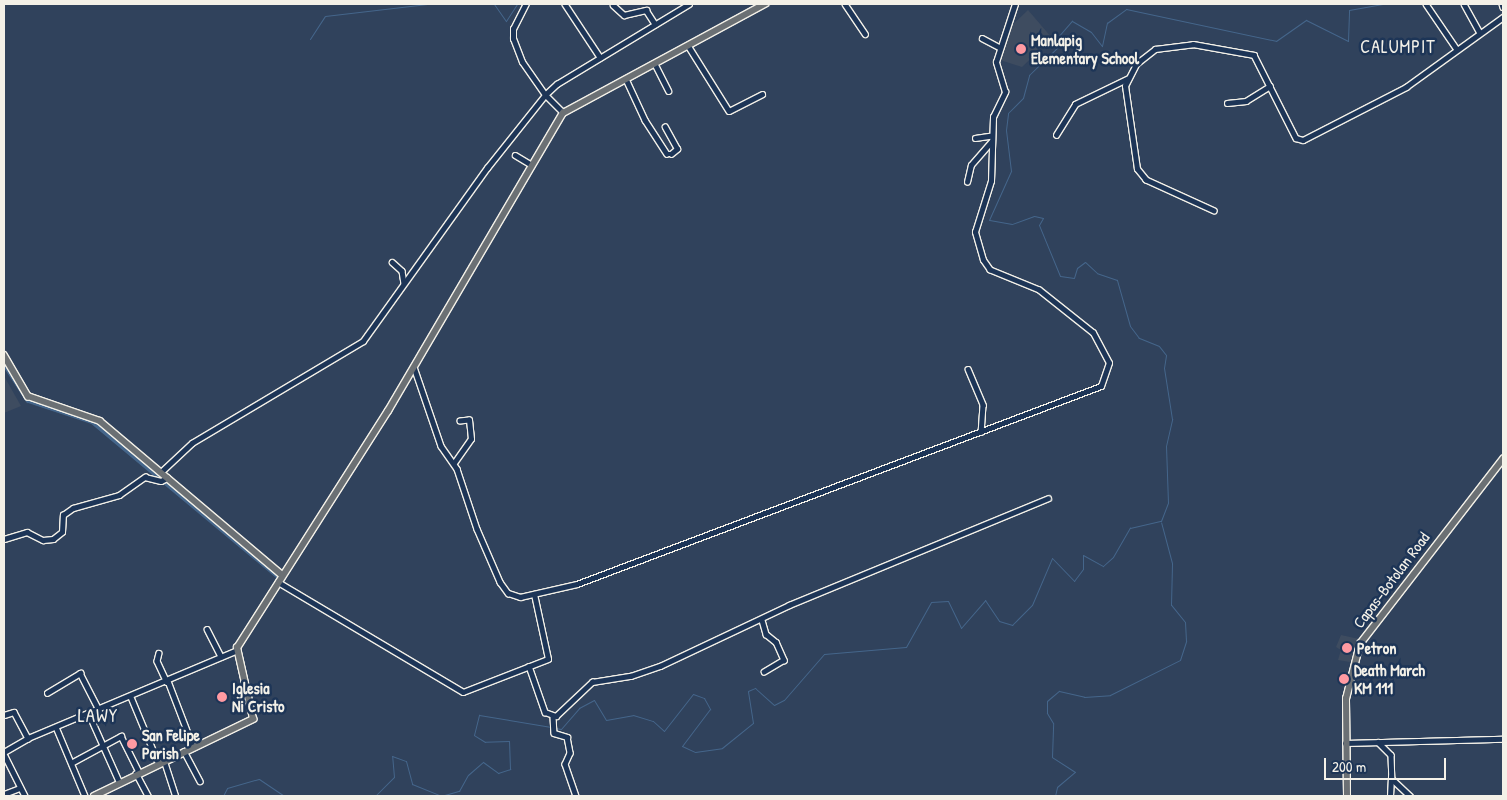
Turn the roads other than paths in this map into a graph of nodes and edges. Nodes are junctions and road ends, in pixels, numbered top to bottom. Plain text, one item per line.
1 (526, 4) edge
2 (565, 4) edge
3 (676, 4) edge
4 (689, 4) edge
5 (765, 4) edge
6 (845, 4) edge
7 (1015, 4) edge
8 (1426, 4) edge
9 (1464, 4) edge
10 (613, 5) edge
11 (679, 9) junction
12 (1503, 18) edge
13 (655, 24) junction
14 (1480, 33) junction
15 (865, 34) dead end
16 (982, 38) dead end
17 (689, 47) junction
18 (999, 47) junction
19 (1456, 48) junction
20 (600, 57) junction
21 (655, 64) junction
22 (1127, 79) junction
23 (626, 80) junction
24 (1270, 86) junction
25 (669, 91) dead end
26 (762, 94) dead end
27 (546, 95) junction
28 (1227, 103) dead end
29 (563, 113) junction
30 (665, 127) dead end
31 (1056, 135) dead end
32 (975, 138) dead end
33 (990, 139) junction
34 (515, 155) dead end
35 (530, 164) junction
36 (967, 182) dead end
37 (1214, 211) dead end
38 (392, 262) dead end
39 (404, 283) junction
40 (4, 355) edge
41 (414, 367) junction
42 (968, 369) dead end
43 (460, 420) dead end
44 (981, 432) junction
45 (1503, 459) edge
46 (454, 463) junction
47 (160, 472) junction
48 (168, 478) junction
49 (1048, 498) dead end
50 (4, 539) edge
51 (282, 575) junction
52 (278, 582) junction
53 (534, 594) junction
54 (762, 620) junction
55 (208, 629) dead end
56 (237, 650) junction
57 (158, 652) dead end
58 (221, 657) junction
59 (529, 666) junction
60 (764, 672) dead end
61 (167, 681) junction
62 (46, 693) dead end
63 (131, 697) junction
64 (100, 710) junction
65 (89, 714) junction
66 (4, 715) edge
67 (553, 716) junction
68 (56, 727) junction
69 (28, 738) junction
70 (1503, 739) edge
71 (1378, 742) junction
72 (1345, 743) junction
73 (103, 746) junction
74 (193, 746) junction
75 (184, 751) junction
76 (4, 753) edge
77 (161, 761) junction
78 (71, 762) junction
79 (10, 768) junction
80 (4, 770) edge
81 (138, 773) junction
82 (1391, 776) junction
83 (119, 781) junction
84 (200, 781) dead end
85 (20, 788) junction
86 (4, 794) edge
87 (102, 794) edge
88 (25, 796) edge
89 (85, 796) edge
90 (94, 796) edge
91 (148, 796) edge
92 (176, 796) edge
93 (576, 796) edge
94 (1347, 796) edge
95 (1390, 796) edge
96 (1410, 796) edge

1 - 27 street
2 - 20 street
3 - 11 street
4 - 11 street
5 - 17 main road
6 - 15 street
7 - 18 street
8 - 19 street
9 - 14 street
10 - 13 street
11 - 13 street
12 - 14 street
13 - 20 street
14 - 19 street
16 - 18 street
17 - 21 main road
17 - 26 street
18 - 33 street
19 - 24 street
20 - 27 street
21 - 23 main road
21 - 25 street
22 - 24 street
22 - 31 street
22 - 37 street
23 - 29 main road
23 - 30 street
24 - 28 street
27 - 29 street
27 - 39 street
29 - 35 main road
32 - 33 street
33 - 36 street
33 - 44 street
34 - 35 street
35 - 41 main road
38 - 39 street
39 - 47 street
40 - 47 main road
41 - 46 street
41 - 51 main road
42 - 44 street
43 - 46 street
44 - 53 street
45 - 72 main road, Capas-Botolan Road
46 - 53 street
47 - 48 main road
48 - 50 street
48 - 51 main road
49 - 54 street
51 - 52 main road
52 - 56 main road
52 - 59 street
53 - 59 street
54 - 60 street
54 - 67 street
55 - 58 street
56 - 58 street
56 - 74 main road
57 - 61 street
58 - 61 street
59 - 67 street
61 - 63 street
61 - 74 street
62 - 64 street
63 - 64 street
63 - 77 street
64 - 65 street
65 - 68 street
65 - 73 street
66 - 69 street
67 - 93 street
68 - 69 street
68 - 78 street
69 - 76 street
70 - 71 street
71 - 72 street
71 - 82 street
72 - 94 main road, Capas-Botolan Road
73 - 78 street
73 - 81 street
73 - 83 street
74 - 75 main road
75 - 77 main road
75 - 84 street
76 - 79 street
77 - 81 main road
77 - 92 street
78 - 89 street
79 - 80 street
79 - 85 street
81 - 83 main road
81 - 91 street
82 - 95 street
82 - 96 street
83 - 87 main road
85 - 86 street
85 - 88 street
87 - 90 main road

